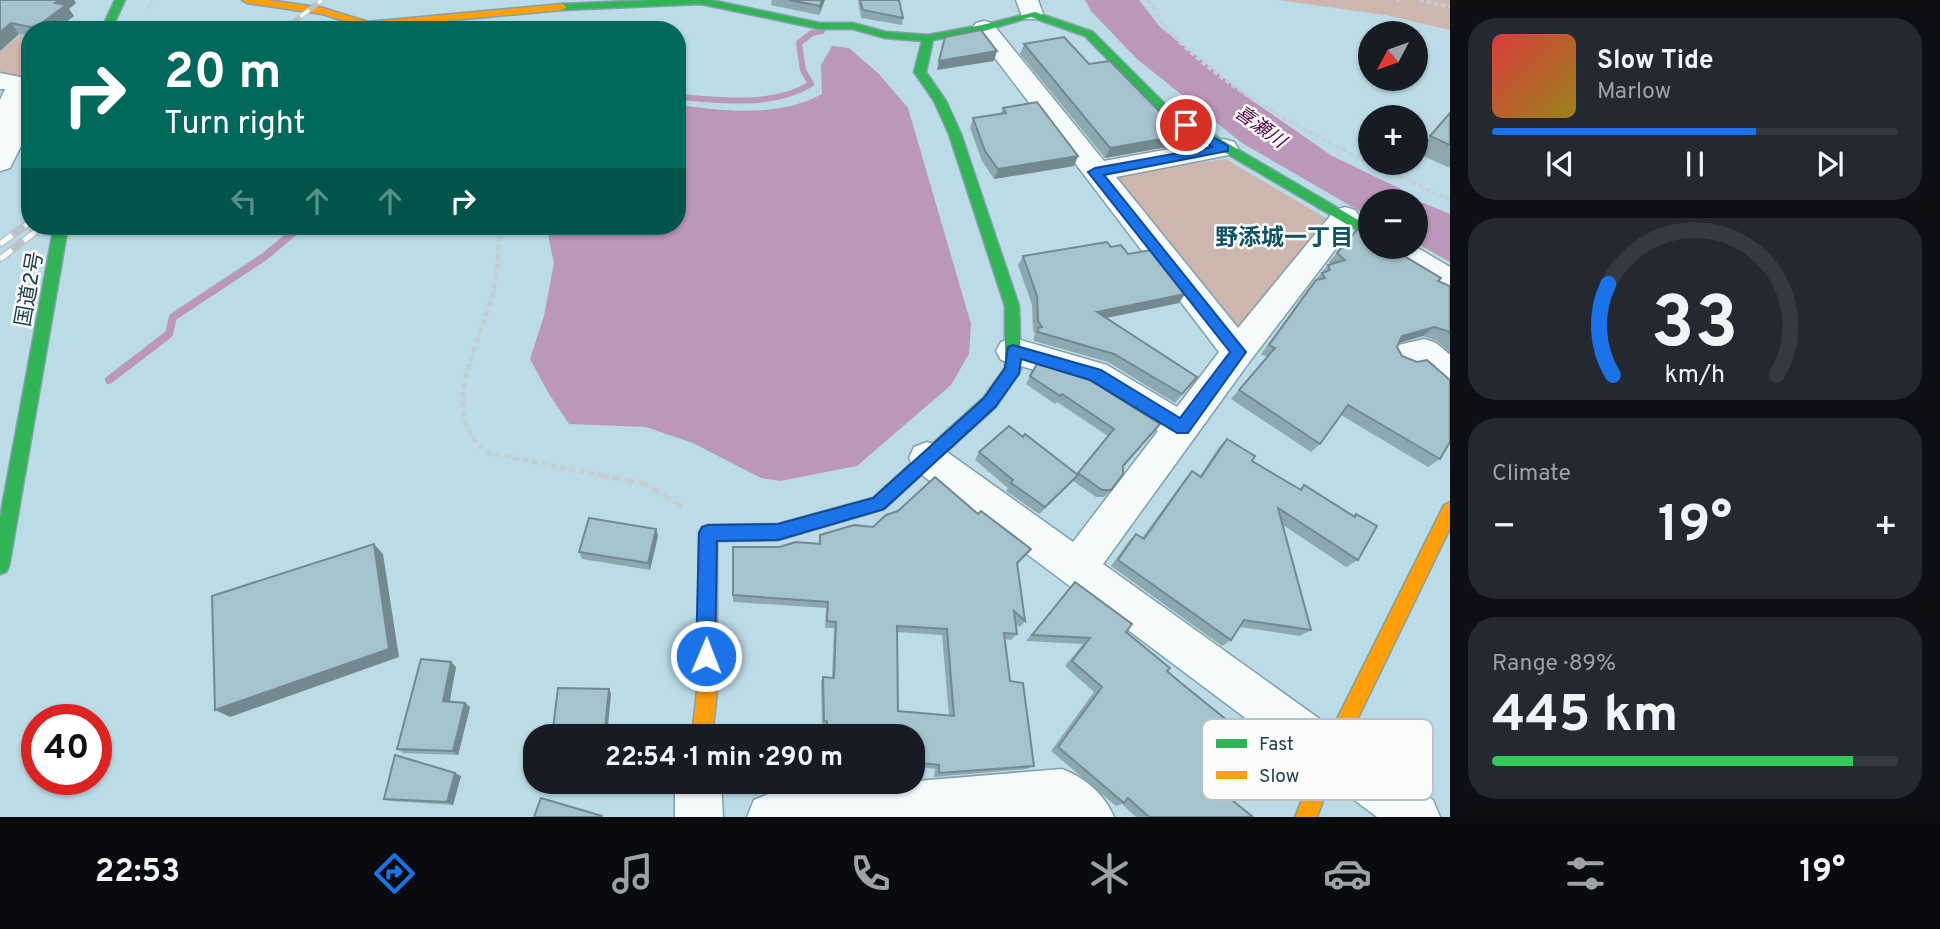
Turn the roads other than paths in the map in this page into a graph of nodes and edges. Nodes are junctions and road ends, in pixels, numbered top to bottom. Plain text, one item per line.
1 (120, 0) edge
2 (247, 0) edge
3 (1029, 7) edge
4 (110, 21) edge
5 (358, 21) edge
6 (404, 21) edge
7 (984, 28) junction
8 (928, 38) junction
9 (0, 81) edge
10 (21, 120) edge
11 (0, 130) edge
12 (1224, 148) junction
13 (0, 162) edge
14 (1095, 172) junction
15 (1345, 217) junction
16 (1358, 225) edge
17 (60, 235) edge
18 (1413, 259) edge
19 (1450, 282) edge
20 (1013, 351) junction
21 (1238, 352) junction
22 (1406, 355) edge
23 (1450, 376) edge
24 (1182, 428) junction
25 (927, 458) junction
26 (1450, 510) edge
27 (0, 566) edge
28 (1076, 569) junction
29 (1282, 719) edge
30 (1347, 719) edge
31 (703, 724) edge
32 (698, 794) edge
33 (1312, 800) edge
34 (1393, 800) edge
35 (699, 817) edge
36 (771, 817) edge
37 (1090, 817) edge
38 (1306, 817) edge
39 (1416, 817) edge

1 - 4 main road
2 - 5 main road
3 - 7 main road
3 - 12 main road
6 - 8 main road
7 - 8 main road
7 - 14 street
8 - 20 main road
9 - 11 street
10 - 13 street
12 - 14 street
12 - 15 main road
14 - 21 street
15 - 16 main road
15 - 21 street
17 - 27 main road, 国道2号
18 - 19 street
20 - 24 street
20 - 25 main road
21 - 24 street
22 - 23 street
24 - 28 street
25 - 28 street
25 - 31 main road
26 - 30 main road
28 - 29 street
32 - 35 street
33 - 38 main road
34 - 39 street
36 - 37 street

